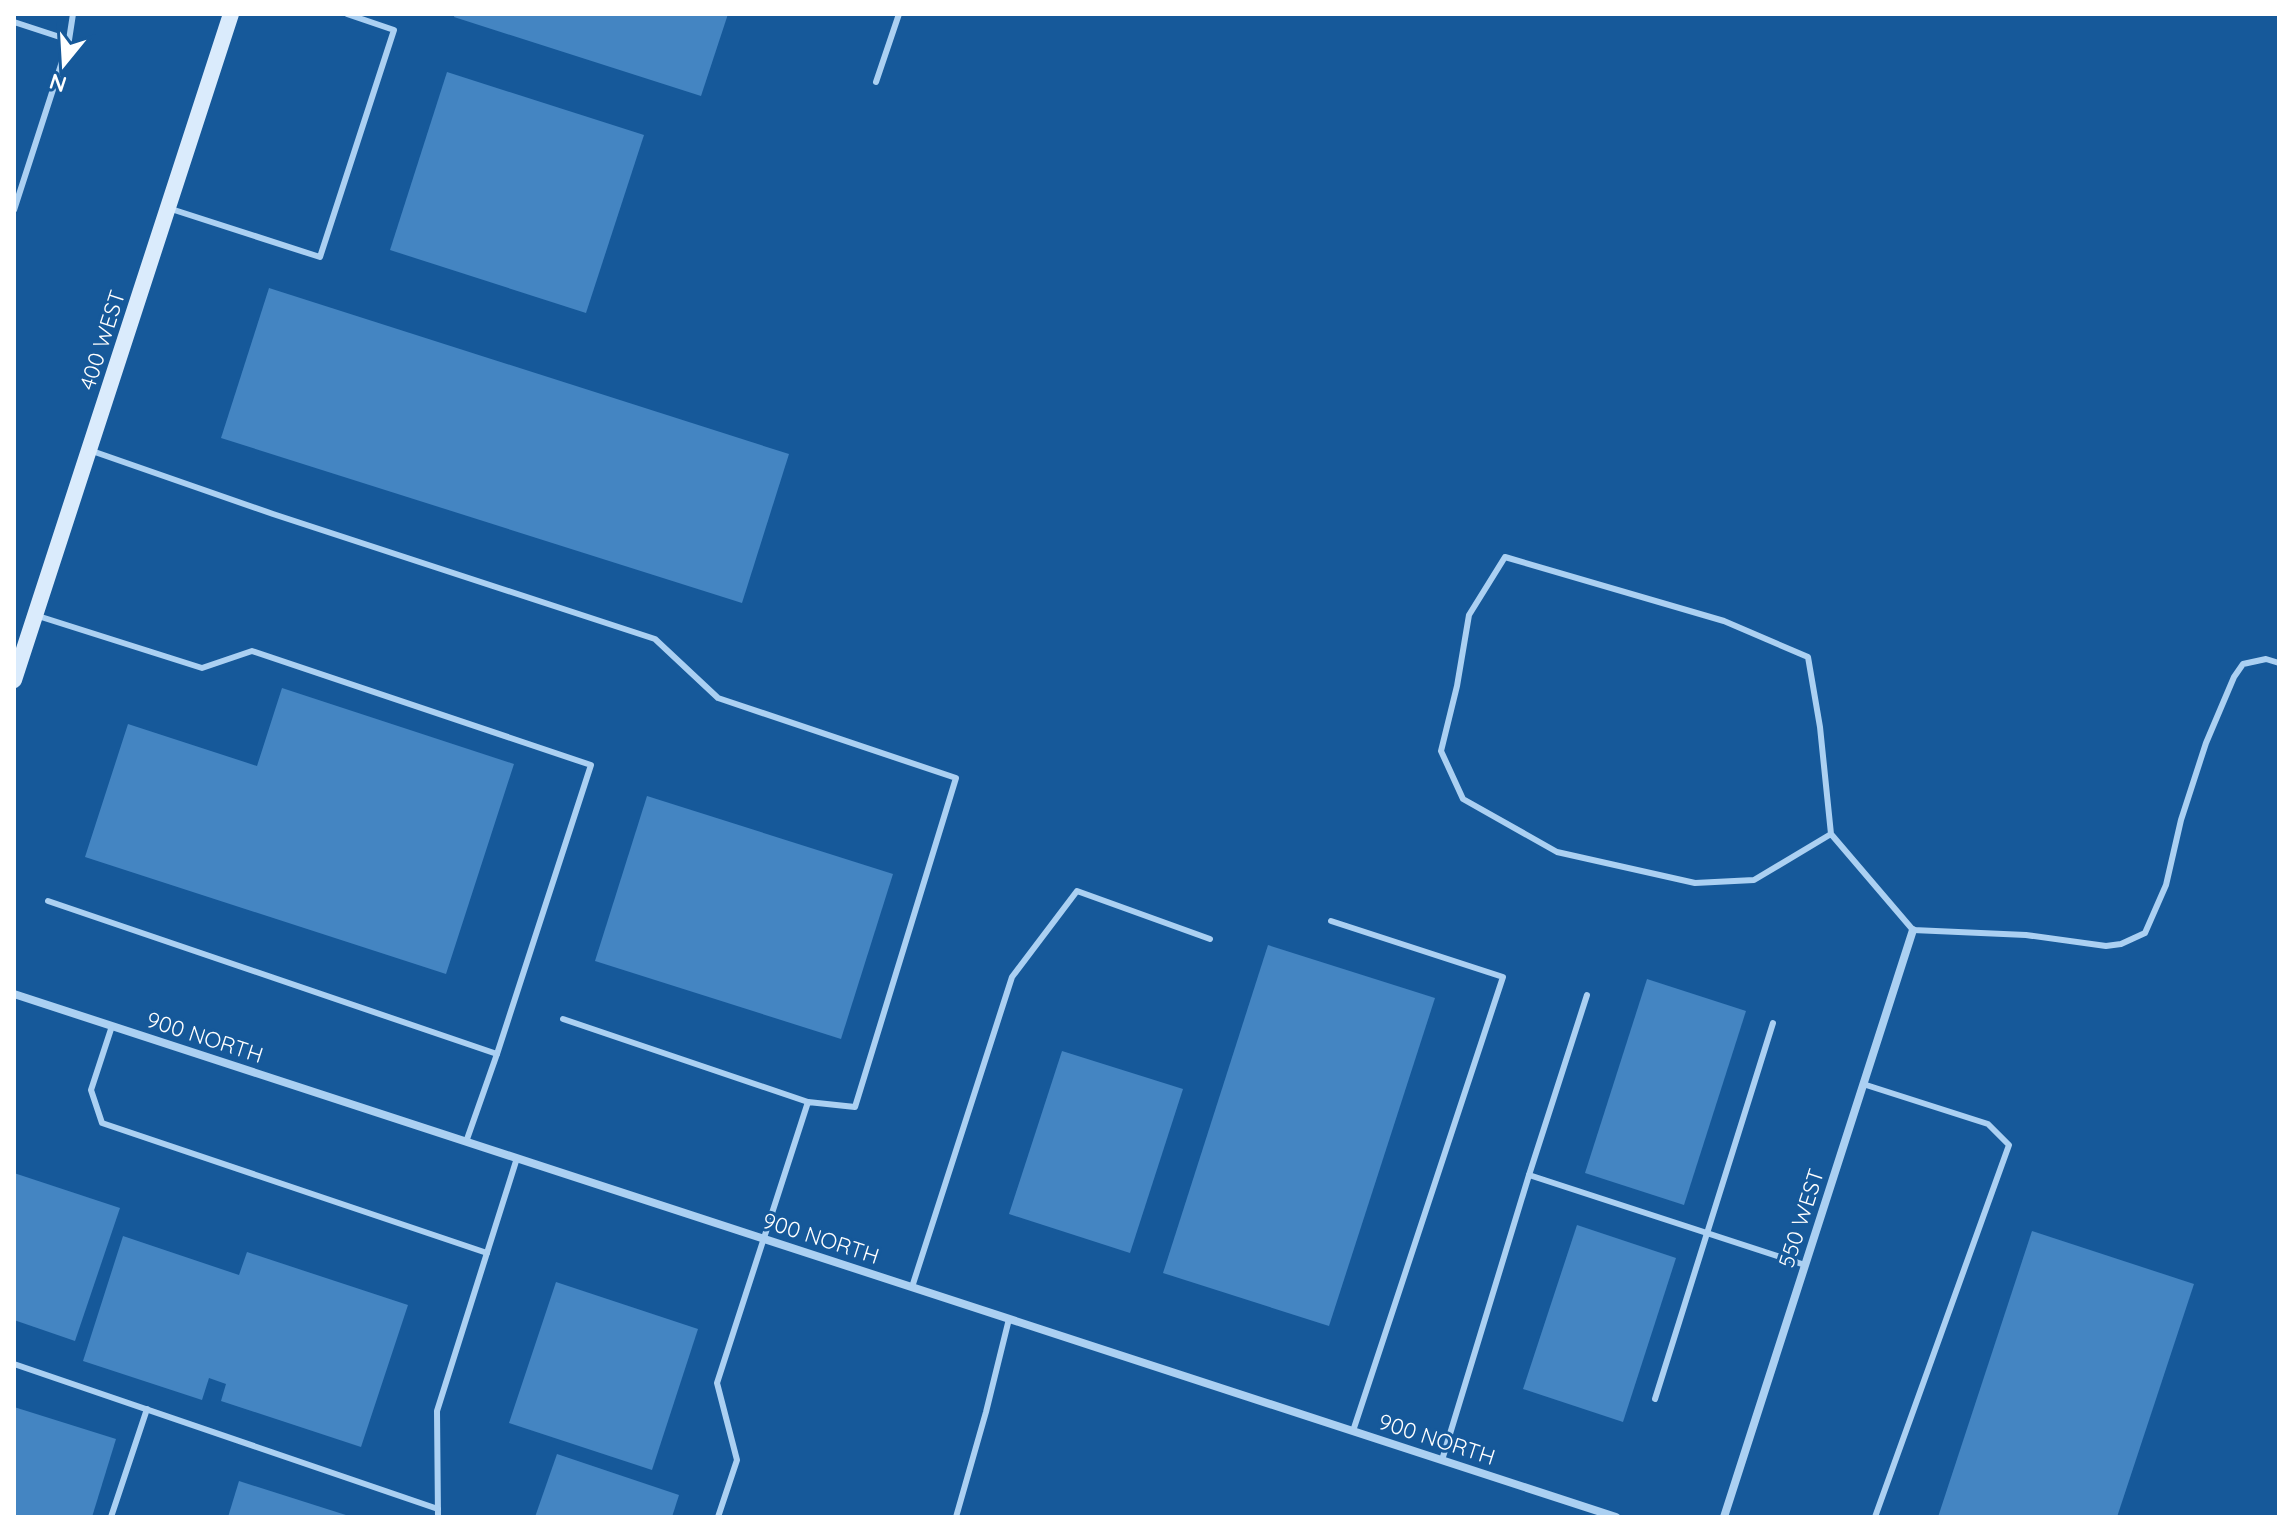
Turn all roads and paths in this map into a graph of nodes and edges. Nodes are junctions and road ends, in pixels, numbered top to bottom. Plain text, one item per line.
1 (73, 14) edge
2 (231, 14) edge
3 (347, 14) edge
4 (899, 14) edge
5 (14, 22) edge
6 (69, 40) junction
7 (876, 82) dead end
8 (17, 191) edge
9 (168, 208) junction
10 (14, 210) edge
11 (89, 450) junction
12 (35, 615) junction
13 (2279, 663) edge
14 (14, 680) edge
15 (1831, 834) junction
16 (48, 901) dead end
17 (1331, 921) dead end
18 (1913, 930) junction
19 (1210, 939) dead end
20 (14, 994) edge
21 (1587, 995) dead end
22 (563, 1019) dead end
23 (1773, 1023) dead end
24 (112, 1026) junction
25 (497, 1054) junction
26 (1863, 1084) junction
27 (808, 1102) junction
28 (466, 1142) junction
29 (517, 1158) junction
30 (1529, 1175) junction
31 (1707, 1233) junction
32 (764, 1239) junction
33 (487, 1253) junction
34 (1805, 1265) junction
35 (912, 1287) junction
36 (1009, 1319) junction
37 (14, 1364) edge
38 (1655, 1399) dead end
39 (147, 1409) junction
40 (1353, 1431) junction
41 (1442, 1460) junction
42 (438, 1513) edge
43 (111, 1517) edge
44 (718, 1517) edge
45 (956, 1517) edge
46 (1616, 1517) edge
47 (1724, 1517) edge
48 (1875, 1517) edge

1 - 6 lane
2 - 9 street, 400 WEST
3 - 9 lane
4 - 7 lane
5 - 6 lane
6 - 8 lane
8 - 10 lane
9 - 11 street, 400 WEST
11 - 12 street, 400 WEST
11 - 27 lane
12 - 14 street, 400 WEST
12 - 25 lane
13 - 18 lane
15 - 15 lane
15 - 18 lane
16 - 25 lane
17 - 40 lane
18 - 26 street, 550 WEST
19 - 35 lane
20 - 24 street, 900 NORTH
21 - 30 lane
22 - 27 lane
23 - 31 lane
24 - 28 street, 900 NORTH
24 - 33 lane
25 - 28 lane
26 - 34 street, 550 WEST
26 - 48 lane
27 - 32 lane
28 - 29 street, 900 NORTH
29 - 32 street, 900 NORTH
29 - 33 lane
30 - 31 lane
30 - 41 lane
31 - 34 lane
31 - 38 lane
32 - 35 street, 900 NORTH
32 - 44 lane
33 - 42 lane
34 - 47 street, 550 WEST
35 - 36 street, 900 NORTH
36 - 40 street, 900 NORTH
36 - 45 lane
37 - 39 lane
39 - 42 lane
39 - 43 lane
40 - 41 street, 900 NORTH
41 - 46 street, 900 NORTH

